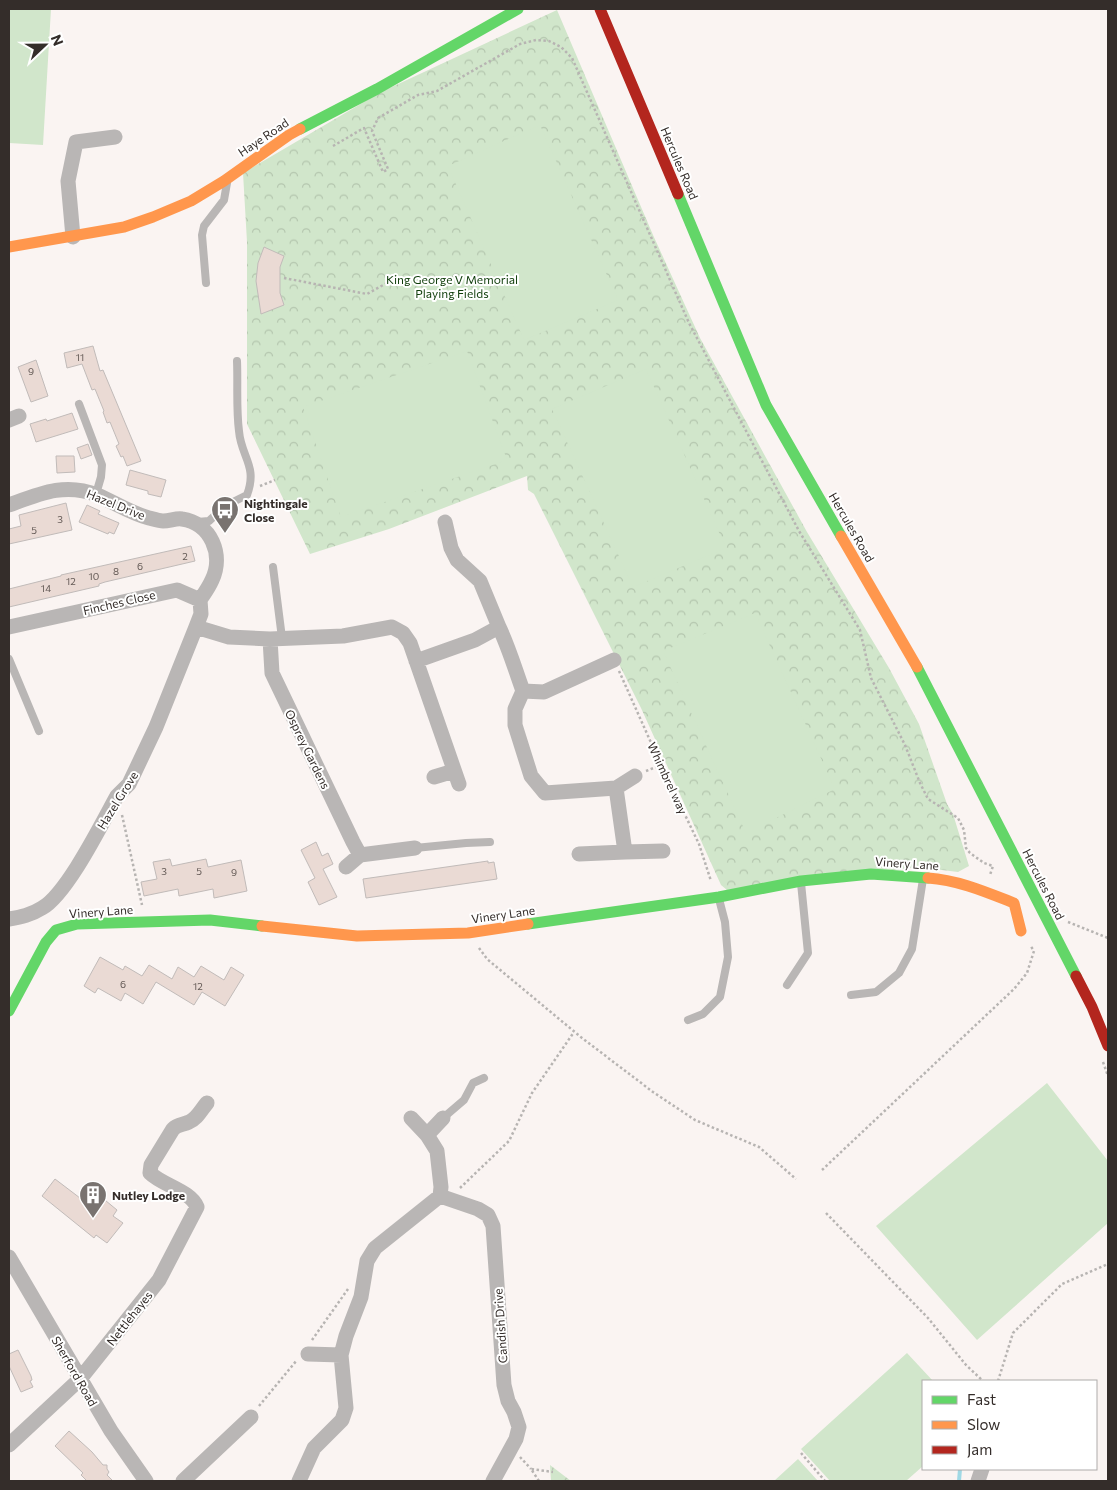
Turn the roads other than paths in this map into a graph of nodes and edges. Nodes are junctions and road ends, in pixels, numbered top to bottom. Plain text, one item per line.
1 (518, 9) edge
2 (600, 9) edge
3 (115, 137) dead end
4 (228, 178) junction
5 (74, 237) junction
6 (9, 247) edge
7 (206, 283) dead end
8 (237, 361) dead end
9 (79, 404) dead end
10 (96, 494) junction
11 (9, 505) edge
12 (445, 522) dead end
13 (195, 523) junction
14 (273, 566) dead end
15 (200, 600) junction
16 (9, 627) edge
17 (196, 627) junction
18 (499, 627) junction
19 (276, 639) junction
20 (9, 659) edge
21 (614, 660) road end
22 (416, 661) junction
23 (523, 691) junction
24 (39, 731) dead end
25 (635, 776) dead end
26 (434, 777) dead end
27 (616, 788) junction
28 (490, 842) dead end
29 (415, 848) joint
30 (663, 851) dead end
31 (625, 852) junction
32 (579, 854) dead end
33 (360, 855) junction
34 (346, 867) dead end
35 (924, 877) junction
36 (801, 881) junction
37 (717, 897) junction
38 (9, 919) edge
39 (1021, 931) road end
40 (787, 985) dead end
41 (851, 995) dead end
42 (9, 1011) edge
43 (688, 1020) dead end
44 (1108, 1046) edge
45 (484, 1078) dead end
46 (206, 1103) dead end
47 (411, 1118) dead end
48 (443, 1118) joint
49 (427, 1135) junction
50 (444, 1198) junction
51 (9, 1257) edge
52 (308, 1354) dead end
53 (341, 1355) junction
54 (80, 1380) junction
55 (251, 1417) dead end
56 (9, 1445) edge
57 (146, 1481) edge
58 (182, 1481) edge
59 (299, 1481) edge
60 (493, 1481) edge

1 - 4 street, Haye Road
2 - 44 street, Hercules Road
3 - 5 street
4 - 5 street, Haye Road
4 - 7 lane
5 - 6 street, Haye Road
8 - 13 lane
9 - 10 lane
10 - 11 street, Hazel Drive
10 - 13 street, Hazel Drive
12 - 18 street
13 - 15 street
14 - 19 lane
15 - 16 street, Finches Close
15 - 17 street
17 - 19 street
17 - 38 street, Hazel Grove
18 - 22 street
18 - 23 street
19 - 22 street
19 - 33 street, Osprey Gardens
20 - 24 lane
21 - 23 street
22 - 26 street
23 - 27 street
25 - 27 street
27 - 31 street
28 - 29 lane
29 - 33 street
30 - 31 street
31 - 32 street
33 - 34 street
35 - 36 street, Vinery Lane
35 - 39 street, Vinery Lane
35 - 41 lane
36 - 37 street, Vinery Lane
36 - 40 lane
37 - 42 street, Vinery Lane
37 - 43 lane
45 - 48 lane
46 - 54 street, Nettlehayes
47 - 49 street
48 - 49 street
49 - 50 street
50 - 53 street
50 - 60 street, Candish Drive
51 - 54 street, Sherford Road
52 - 53 street
53 - 59 street
54 - 56 street, Nettlehayes
54 - 57 street, Sherford Road
55 - 58 street

